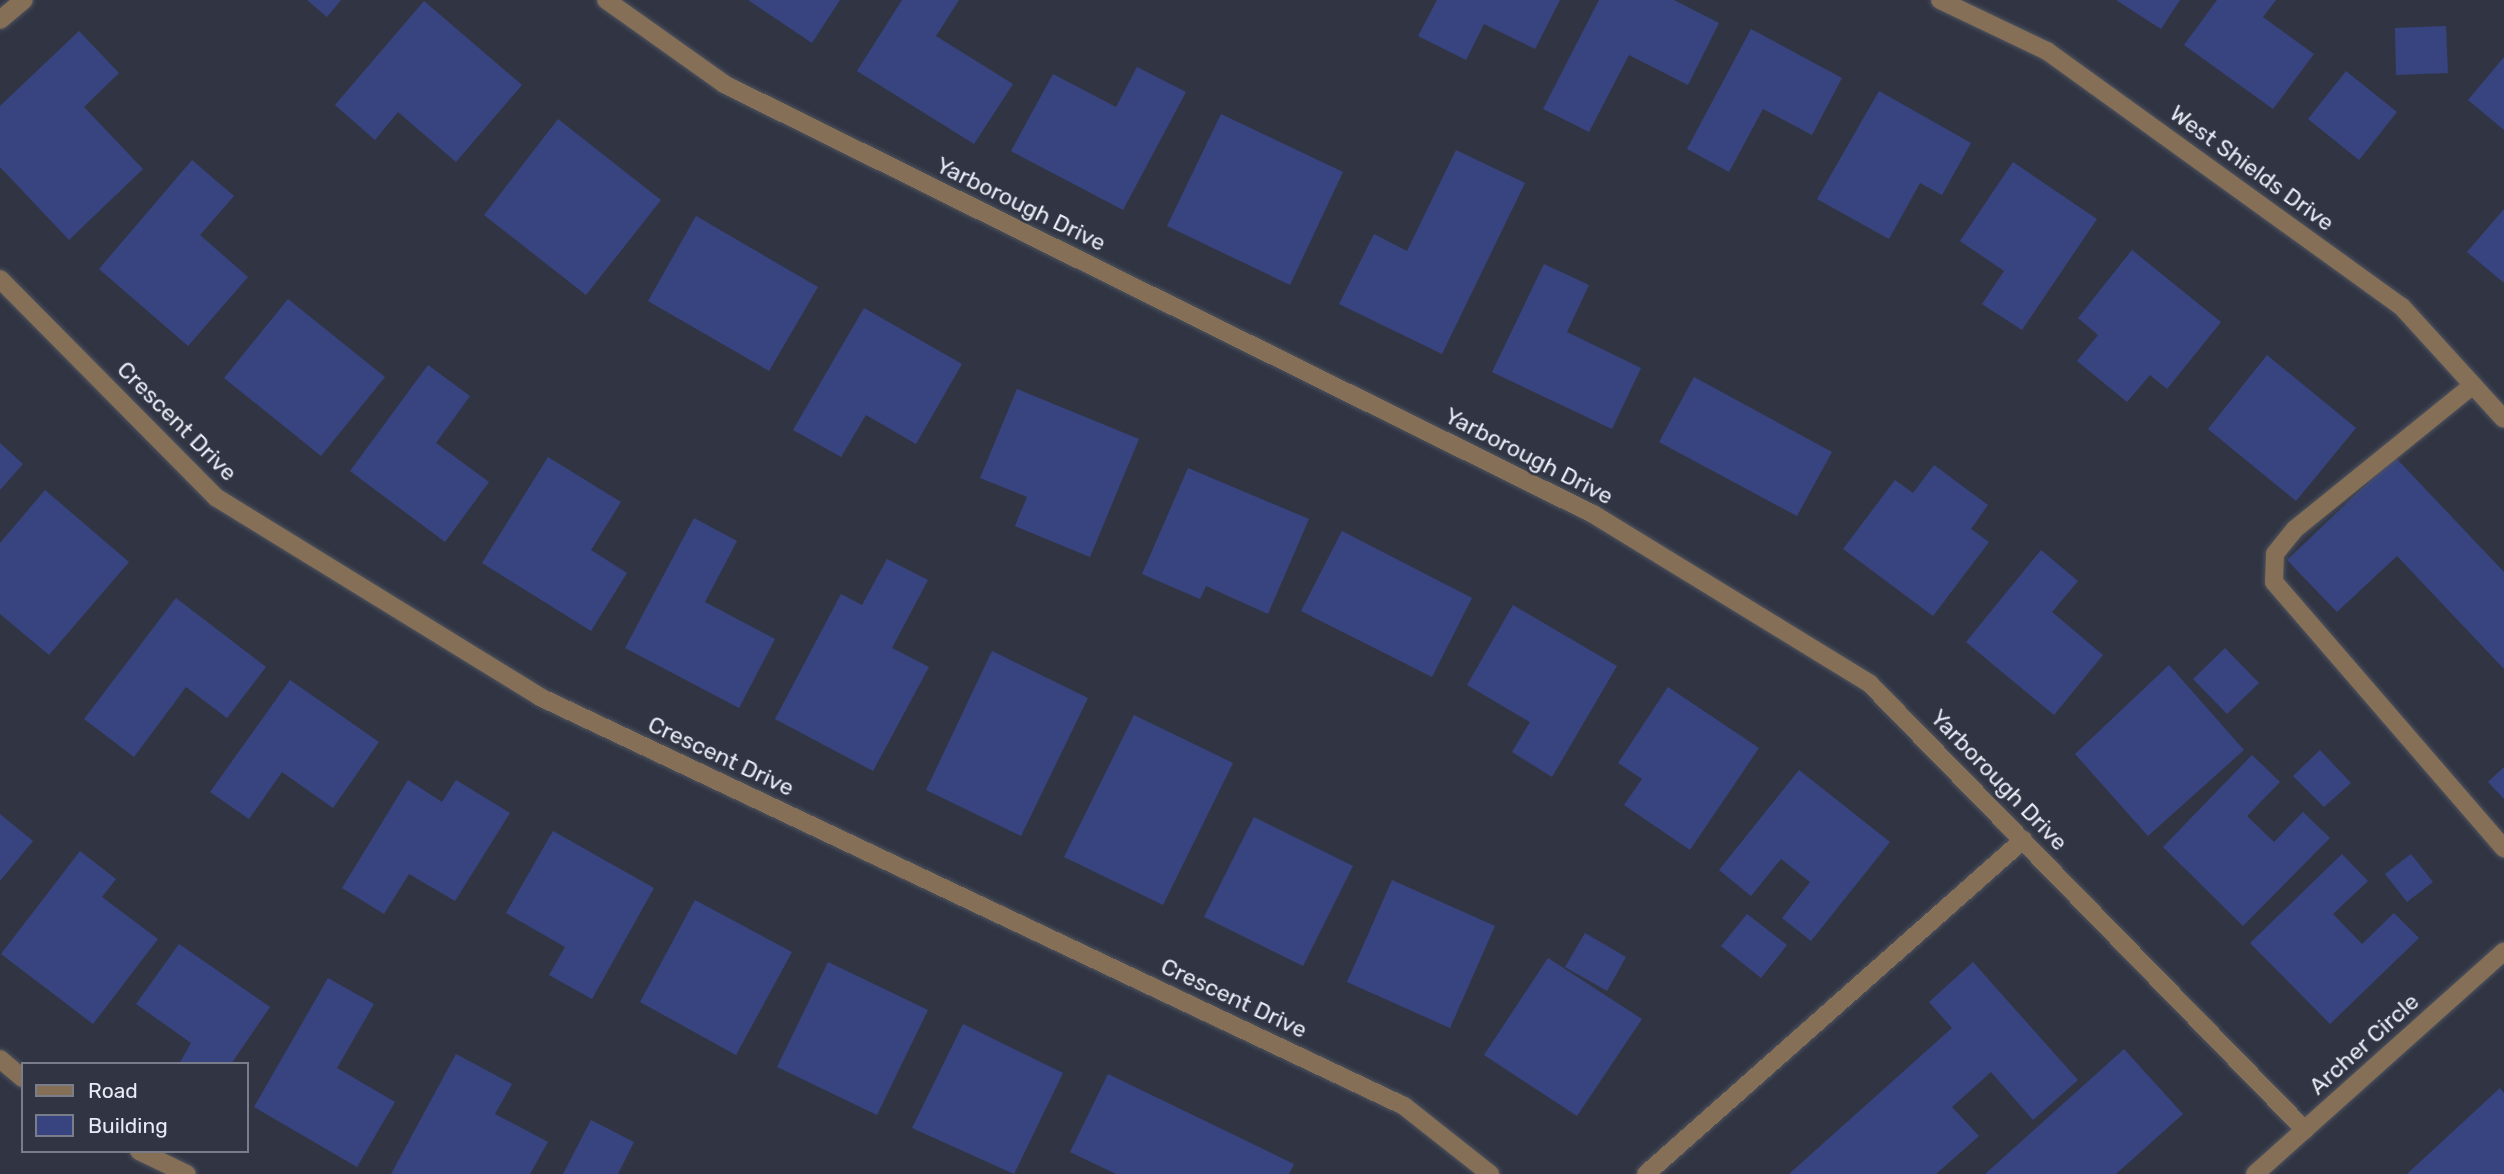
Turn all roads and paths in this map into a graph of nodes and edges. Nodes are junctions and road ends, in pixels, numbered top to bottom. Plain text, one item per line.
1 (24, 0) edge
2 (606, 0) edge
3 (1940, 0) edge
4 (0, 20) edge
5 (0, 279) edge
6 (2473, 385) junction
7 (2504, 419) edge
8 (2023, 840) junction
9 (2504, 848) edge
10 (2504, 951) edge
11 (0, 1059) edge
12 (21, 1076) edge
13 (2305, 1130) junction
14 (143, 1153) edge
15 (187, 1174) edge
16 (1490, 1174) edge
17 (1646, 1174) edge
18 (2255, 1174) edge

1 - 4 street
2 - 8 street, Yarborough Drive
3 - 6 street, West Shields Drive
5 - 16 street, Crescent Drive
6 - 7 street, West Shields Drive
6 - 9 street
8 - 13 street, Yarborough Drive
8 - 17 street
10 - 13 street, Archer Circle
11 - 12 street
13 - 18 street, Archer Circle
14 - 15 street

